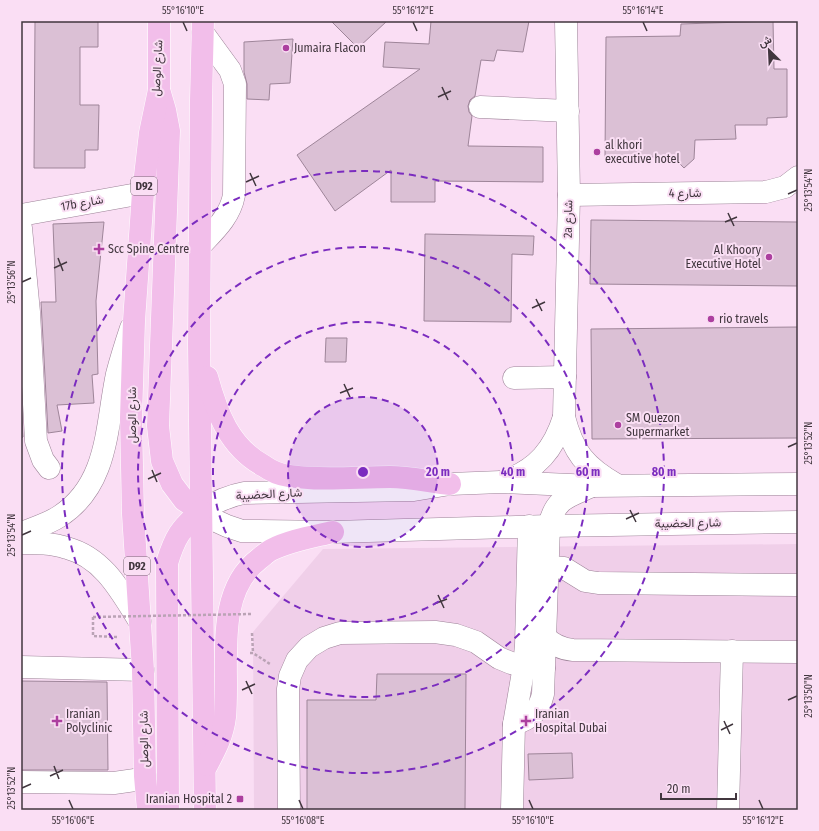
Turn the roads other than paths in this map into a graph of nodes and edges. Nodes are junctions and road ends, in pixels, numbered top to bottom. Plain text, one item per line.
1 (159, 21) edge
2 (566, 21) edge
3 (203, 27) edge
4 (159, 90) junction
5 (480, 107) dead end
6 (568, 111) junction
7 (798, 178) edge
8 (143, 192) junction
9 (569, 195) junction
10 (21, 214) edge
11 (21, 228) edge
12 (199, 247) junction
13 (25, 313) edge
14 (134, 321) junction
15 (199, 344) junction
16 (565, 377) junction
17 (514, 378) dead end
18 (27, 392) edge
19 (564, 416) junction
20 (49, 468) dead end
21 (501, 482) junction
22 (450, 484) junction
23 (798, 484) edge
24 (617, 485) junction
25 (593, 486) junction
26 (201, 511) junction
27 (798, 522) edge
28 (539, 526) junction
29 (333, 532) junction
30 (21, 533) edge
31 (21, 542) edge
32 (538, 566) junction
33 (798, 585) edge
34 (140, 622) junction
35 (545, 637) junction
36 (732, 651) junction
37 (798, 652) edge
38 (21, 667) edge
39 (534, 667) junction
40 (143, 670) junction
41 (205, 768) junction
42 (145, 776) junction
43 (21, 782) edge
44 (148, 810) edge
45 (168, 810) edge
46 (205, 810) edge
47 (289, 810) edge
48 (512, 810) edge
49 (728, 810) edge

1 - 4 main road, شارع الوصل / D92
2 - 6 street, 2a شارع
3 - 12 main road
3 - 12 street
4 - 8 main road, شارع الوصل / D92
4 - 26 main road
5 - 6 street
6 - 9 street, 2a شارع
7 - 9 street, شارع 4
8 - 10 street, 17b شارع
8 - 14 main road, شارع الوصل / D92
9 - 16 street, 2a شارع
11 - 13 street
12 - 15 main road
13 - 18 street
14 - 30 street
14 - 34 main road, شارع الوصل / D92
15 - 22 main road
15 - 26 main road
16 - 17 street
16 - 19 street, 2a شارع
18 - 20 street
19 - 21 street, 2a شارع
19 - 24 street, 2a شارع
21 - 22 street, شارع الحضيبة
21 - 25 street, شارع الحضيبة
22 - 26 street, شارع الحضيبة
23 - 24 street, شارع الحضيبة
24 - 25 street, شارع الحضيبة
25 - 28 street
26 - 29 street, شارع الحضيبة
26 - 41 main road
26 - 45 main road
27 - 28 street, شارع الحضيبة
28 - 29 street, شارع الحضيبة
28 - 32 street
29 - 41 main road
31 - 34 street
32 - 33 street
32 - 35 street
32 - 39 street
34 - 40 main road, شارع الوصل / D92
35 - 36 street
35 - 39 street
36 - 37 street
36 - 49 street
38 - 40 street
39 - 47 street
39 - 48 street
40 - 42 main road, شارع الوصل / D92
41 - 46 main road
42 - 43 street
42 - 44 main road, شارع الوصل / D92

